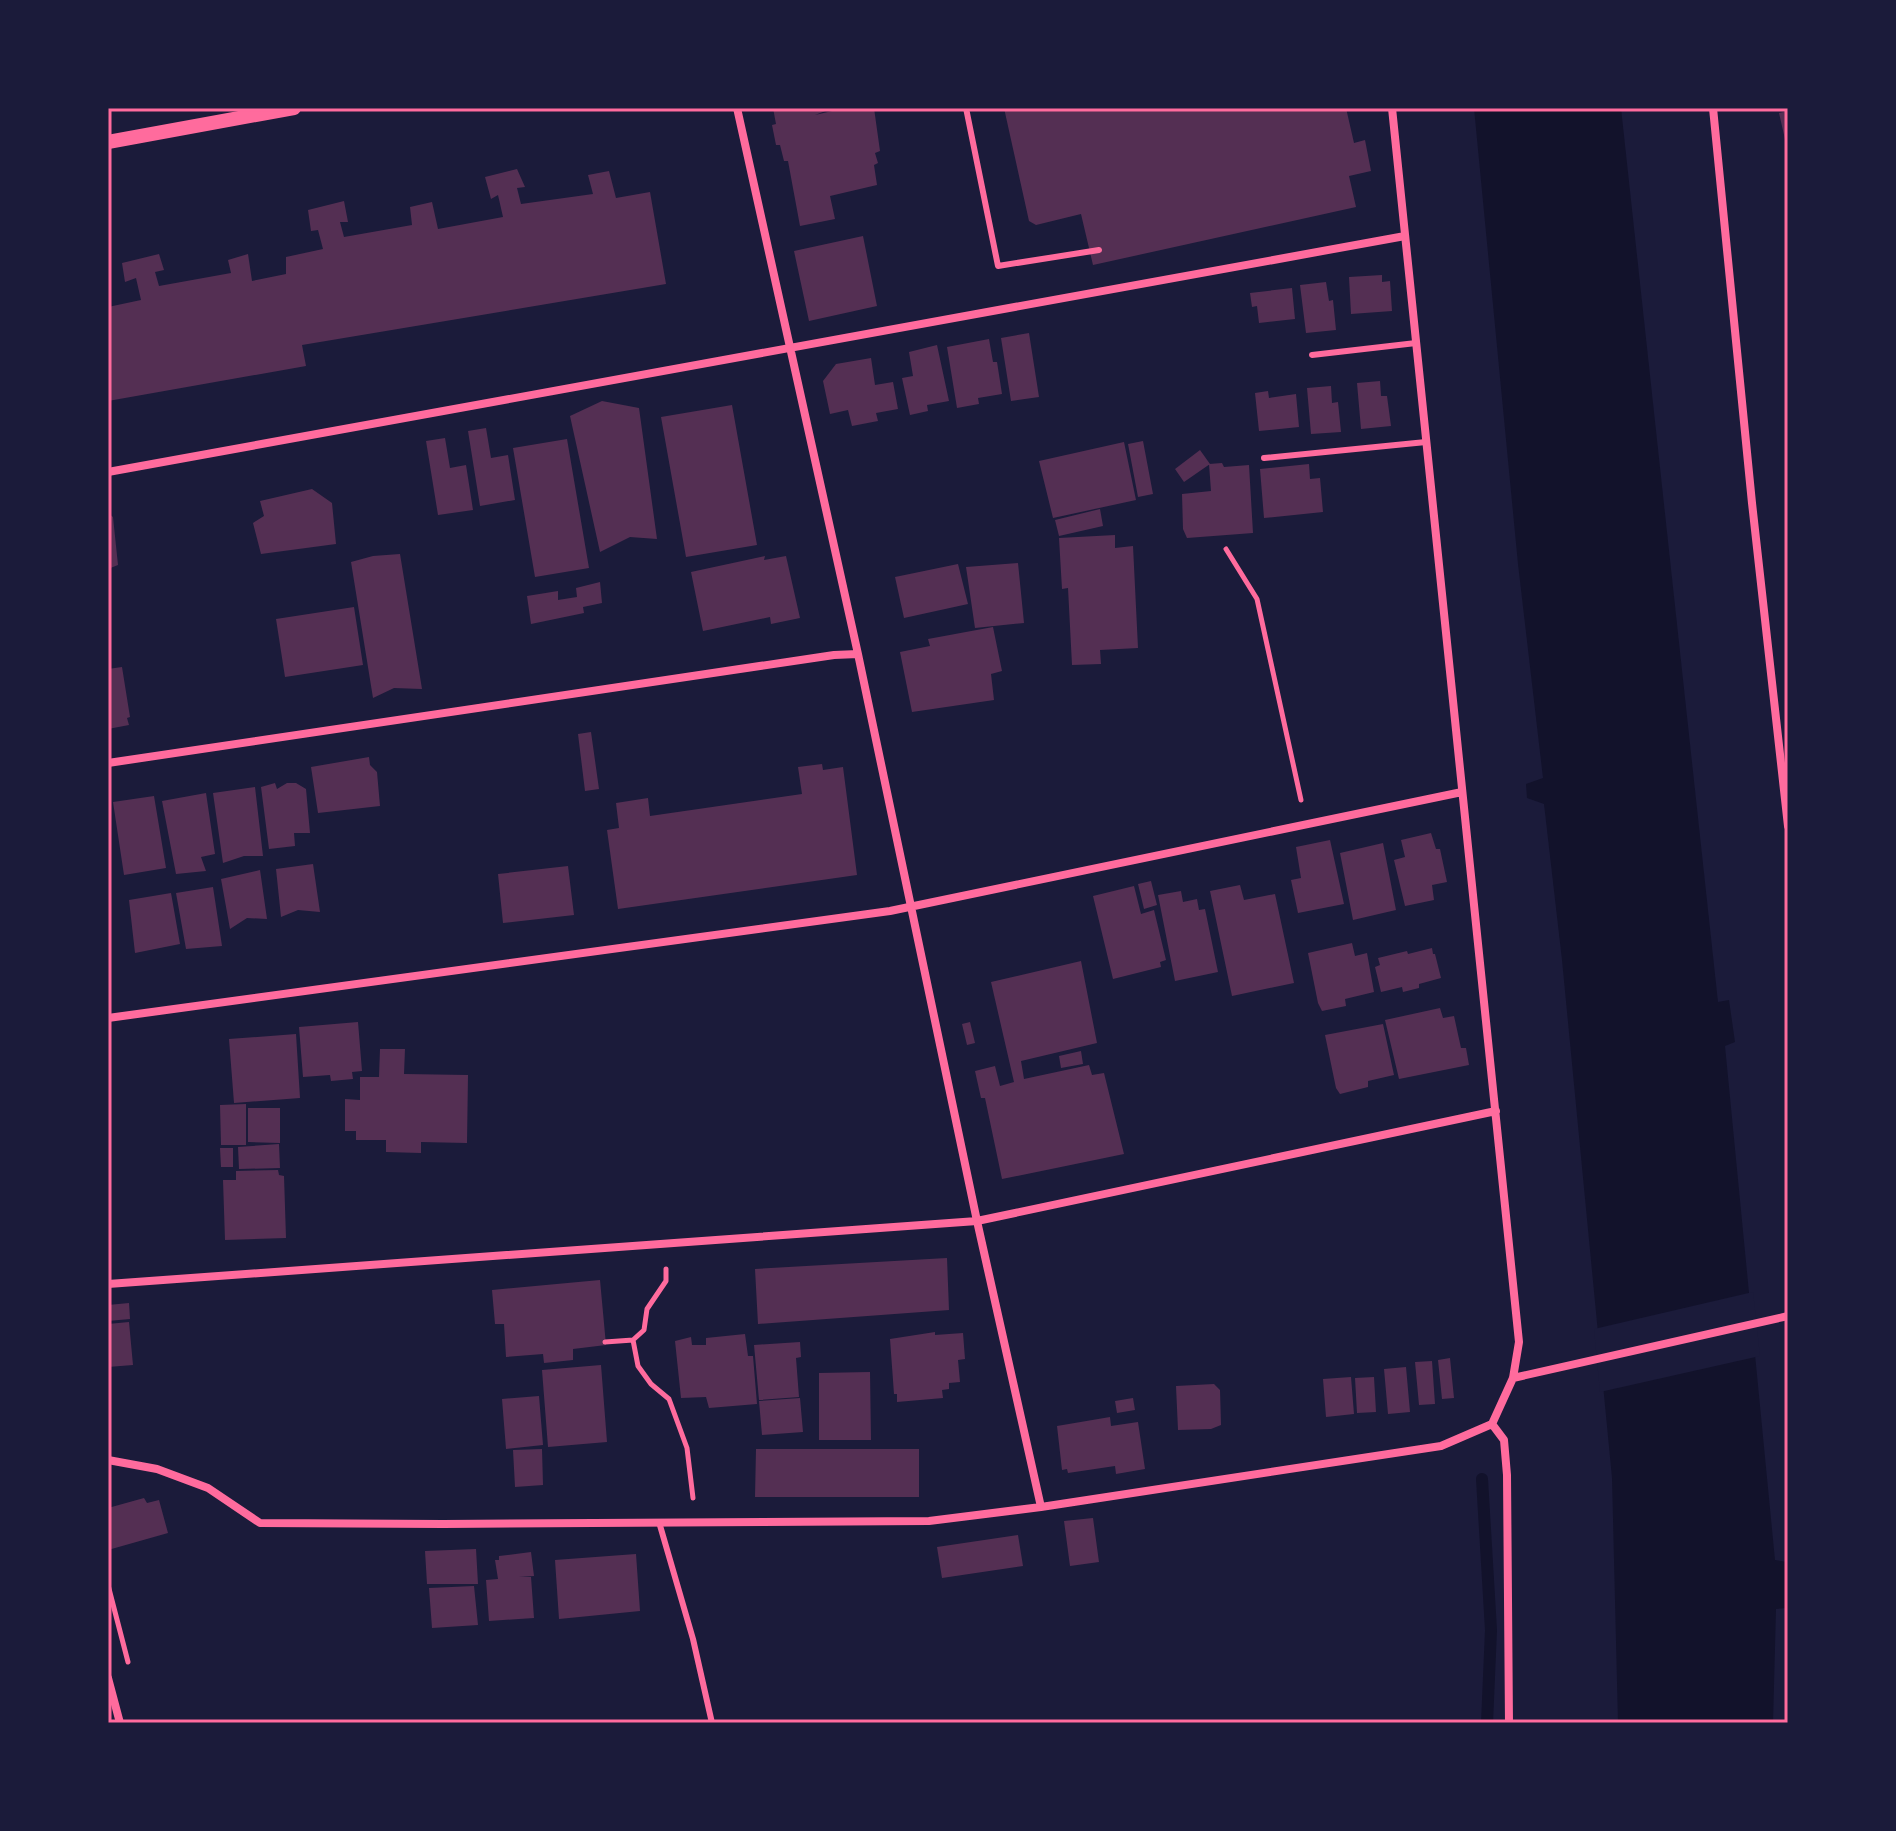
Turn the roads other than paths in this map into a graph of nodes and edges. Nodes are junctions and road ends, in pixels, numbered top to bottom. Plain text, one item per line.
1 (294, 108) edge
2 (737, 108) edge
3 (966, 108) edge
4 (1392, 108) edge
5 (1713, 108) edge
6 (108, 142) edge
7 (1405, 236) junction
8 (1099, 250) dead end
9 (1416, 343) junction
10 (790, 347) junction
11 (1312, 355) dead end
12 (1426, 442) junction
13 (1264, 458) dead end
14 (108, 472) edge
15 (858, 654) junction
16 (1788, 714) edge
17 (1776, 717) junction
18 (108, 763) edge
19 (1462, 792) junction
20 (1788, 826) edge
21 (910, 908) junction
22 (108, 1018) edge
23 (1496, 1111) junction
24 (977, 1221) junction
25 (108, 1284) edge
26 (1788, 1316) edge
27 (1513, 1378) junction
28 (1492, 1424) junction
29 (108, 1460) edge
30 (1041, 1507) junction
31 (659, 1522) junction
32 (108, 1678) edge
33 (120, 1723) edge
34 (712, 1723) edge
35 (1509, 1723) edge

1 - 6 street
2 - 10 street
3 - 8 lane
4 - 7 street
5 - 17 street
7 - 9 street
7 - 10 street
9 - 11 lane
9 - 12 street
10 - 14 street
10 - 15 street
12 - 13 lane
12 - 19 street
15 - 18 street
15 - 21 street
16 - 17 street
17 - 20 street
19 - 21 street
19 - 23 street
21 - 22 street
21 - 24 street
23 - 24 street
23 - 27 street
24 - 25 street
24 - 30 street
26 - 27 street
27 - 28 street
28 - 30 street
28 - 35 street
29 - 31 street
30 - 31 street
31 - 34 lane
32 - 33 street

